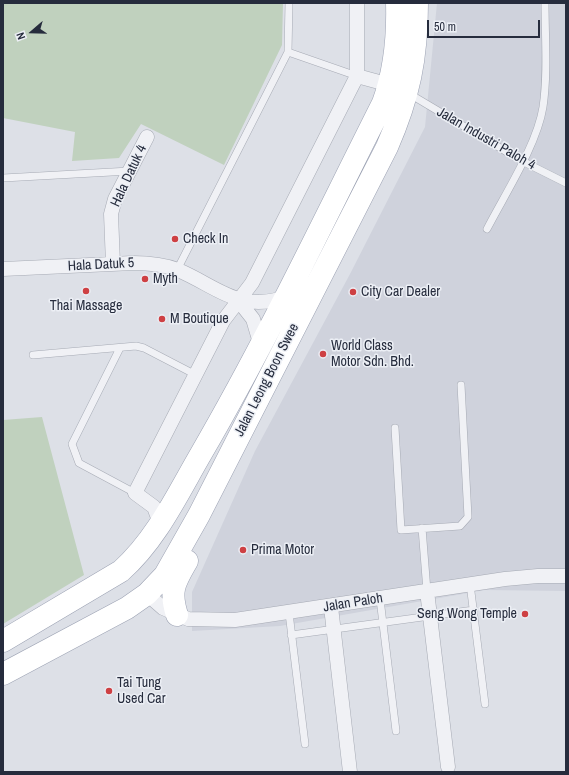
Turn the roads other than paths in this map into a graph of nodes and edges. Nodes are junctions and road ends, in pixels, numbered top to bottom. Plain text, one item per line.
1 (289, 3) edge
2 (357, 3) edge
3 (397, 3) edge
4 (417, 3) edge
5 (545, 3) edge
6 (288, 52) junction
7 (357, 76) junction
8 (399, 88) junction
9 (147, 137) dead end
10 (522, 161) junction
11 (130, 171) junction
12 (3, 178) edge
13 (566, 183) edge
14 (487, 229) dead end
15 (113, 264) junction
16 (3, 269) edge
17 (177, 270) junction
18 (286, 297) junction
19 (238, 300) junction
20 (261, 347) junction
21 (120, 348) junction
22 (33, 355) dead end
23 (196, 375) junction
24 (461, 385) dead end
25 (395, 428) dead end
26 (209, 440) junction
27 (135, 493) junction
28 (199, 515) junction
29 (160, 523) junction
30 (422, 528) junction
31 (566, 576) edge
32 (470, 584) junction
33 (427, 592) junction
34 (147, 594) junction
35 (380, 599) junction
36 (331, 607) junction
37 (474, 610) junction
38 (289, 614) junction
39 (177, 615) junction
40 (430, 616) junction
41 (383, 623) junction
42 (334, 629) junction
43 (291, 635) junction
44 (11, 637) edge
45 (3, 674) edge
46 (485, 704) dead end
47 (396, 731) dead end
48 (305, 744) dead end
49 (448, 766) dead end
50 (350, 772) edge

1 - 6 lane
2 - 7 street
3 - 8 main road, Jalan Leong Boon Swee
4 - 8 main road, Jalan Leong Boon Swee
5 - 10 lane
6 - 7 lane
6 - 17 lane
7 - 8 street
7 - 19 street
8 - 10 lane, Jalan Industri Paloh 4
8 - 18 main road, Jalan Leong Boon Swee
8 - 28 main road, Jalan Leong Boon Swee
9 - 11 street, Hala Datuk 4
10 - 13 lane, Jalan Industri Paloh 4
10 - 14 lane
11 - 12 lane
11 - 15 street, Hala Datuk 4
15 - 16 street, Hala Datuk 5
15 - 17 street, Hala Datuk 5
17 - 19 street, Hala Datuk 5
18 - 19 street, Hala Datuk 5
18 - 20 main road, Jalan Leong Boon Swee
19 - 20 street, Hala Datuk 5
19 - 23 street
20 - 26 main road, Jalan Leong Boon Swee
21 - 22 lane
21 - 23 lane
21 - 27 lane
23 - 27 street
24 - 30 lane
25 - 30 lane
26 - 29 main road, Jalan Leong Boon Swee
26 - 34 main road
27 - 29 street
28 - 34 main road, Jalan Leong Boon Swee
28 - 39 main road
29 - 44 main road, Jalan Leong Boon Swee
30 - 33 lane
31 - 32 street, Jalan Paloh
32 - 33 street, Jalan Paloh
32 - 37 lane
33 - 35 street, Jalan Paloh
33 - 40 street
34 - 39 street, Jalan Paloh
34 - 44 main road
34 - 45 main road, Jalan Leong Boon Swee
35 - 36 street, Jalan Paloh
35 - 41 lane
36 - 38 street, Jalan Paloh
36 - 42 street
37 - 40 lane
37 - 46 lane
38 - 39 street, Jalan Paloh
38 - 43 lane
40 - 41 lane
40 - 49 street
41 - 42 lane
41 - 47 lane
42 - 43 lane
42 - 50 street
43 - 48 lane

